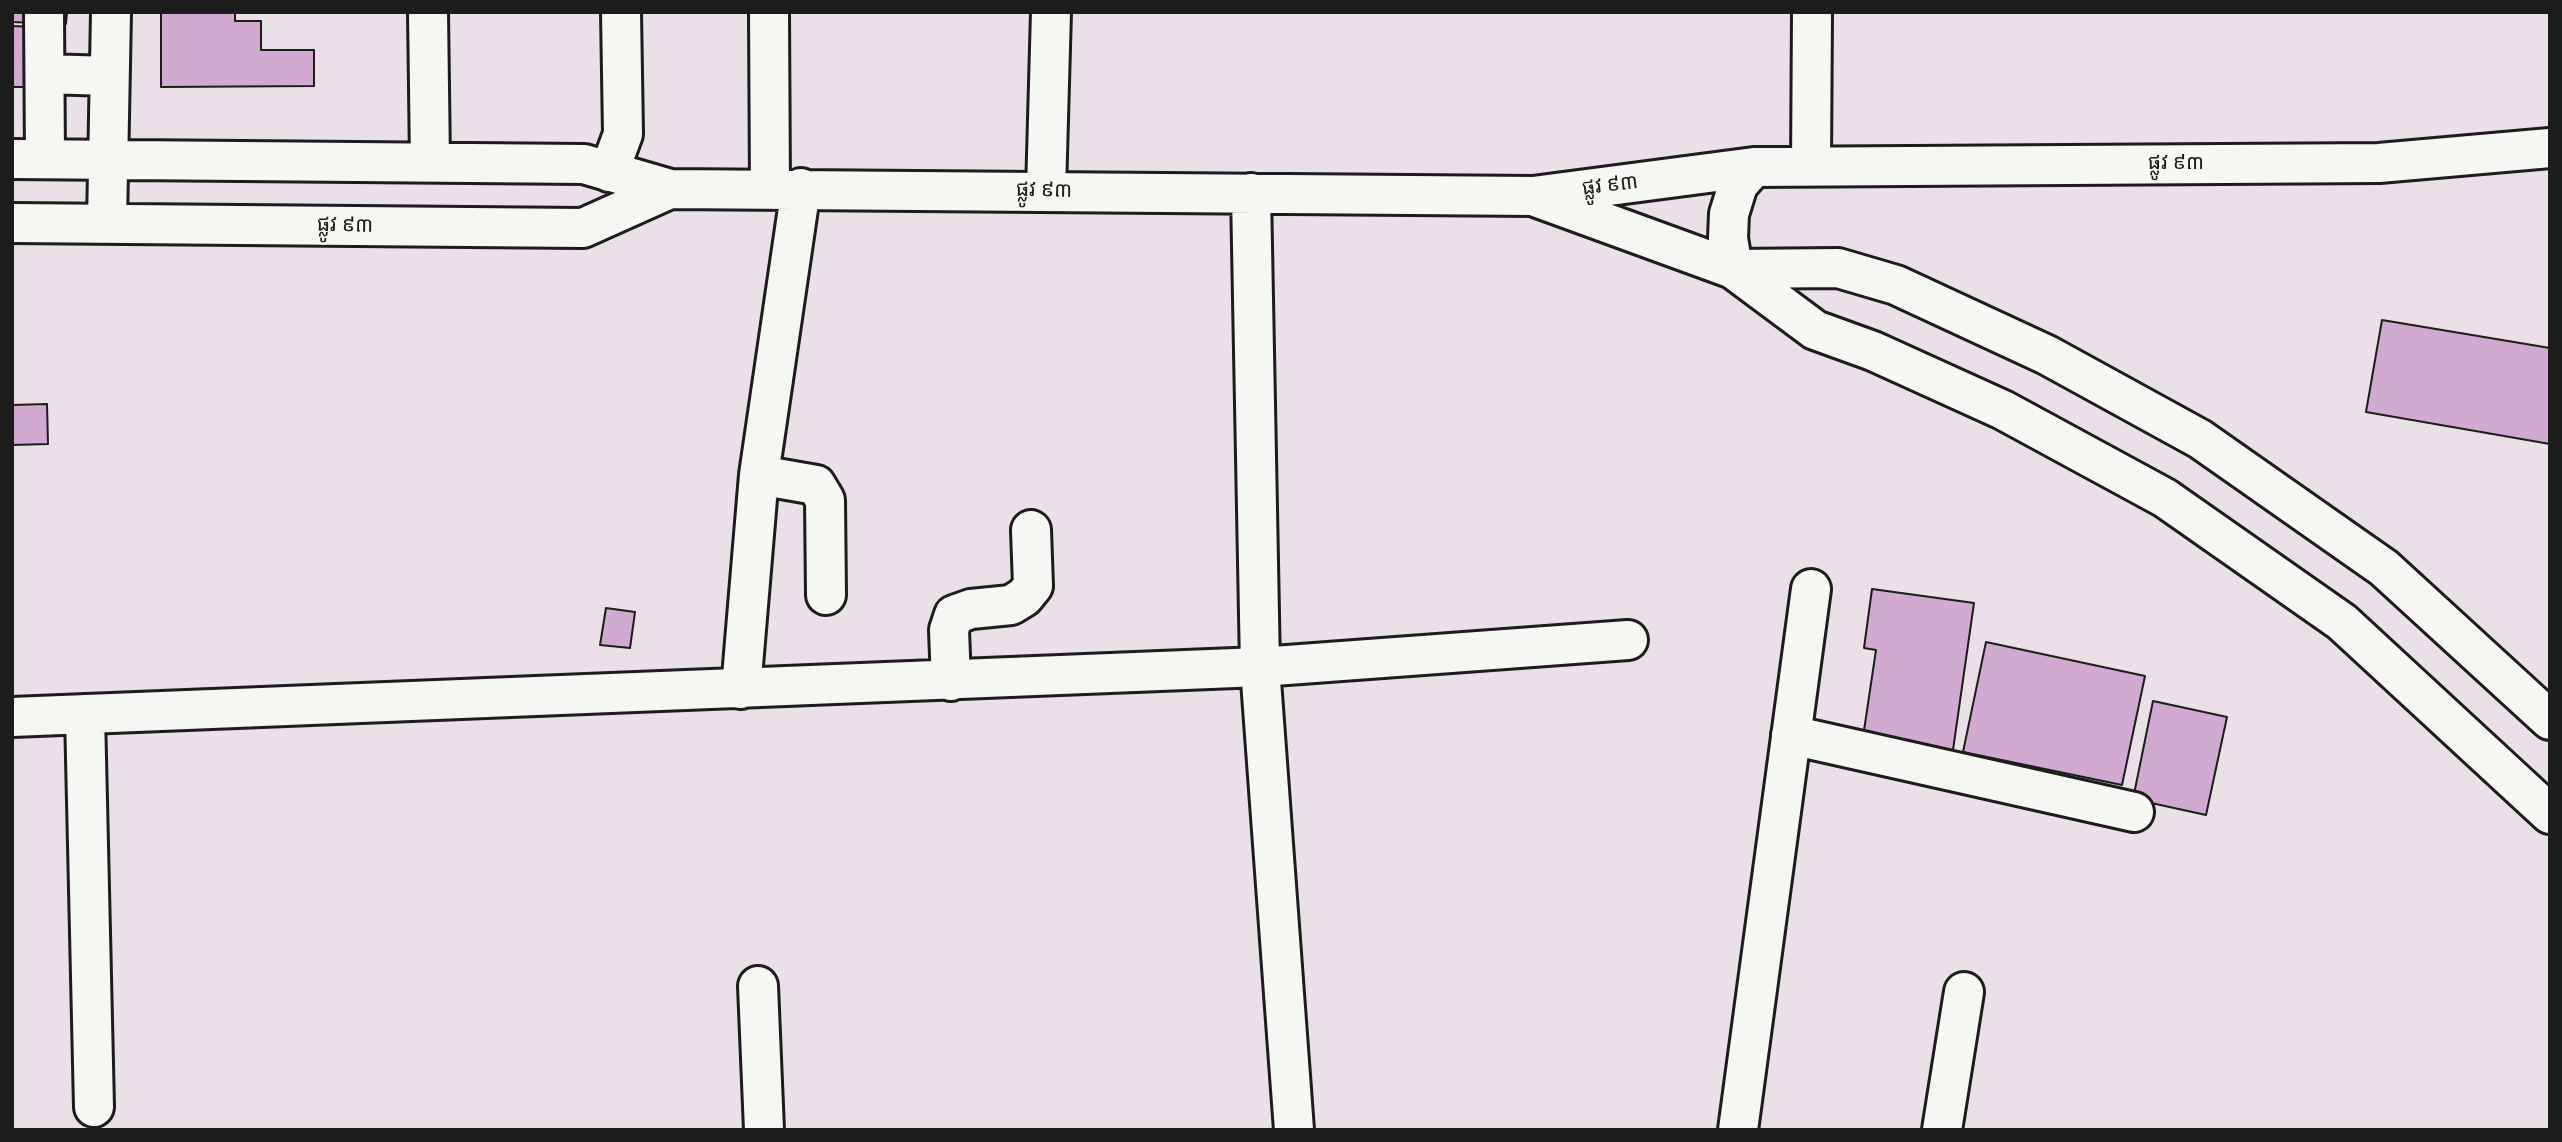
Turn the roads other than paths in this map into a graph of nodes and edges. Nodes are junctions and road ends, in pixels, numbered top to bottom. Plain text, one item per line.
1 (44, 12) edge
2 (111, 12) edge
3 (428, 12) edge
4 (621, 12) edge
5 (769, 12) edge
6 (1051, 12) edge
7 (1812, 12) edge
8 (45, 74) junction
9 (109, 76) junction
10 (2550, 149) edge
11 (29, 159) edge
12 (109, 159) junction
13 (429, 162) junction
14 (1811, 166) junction
15 (1754, 167) junction
16 (609, 172) junction
17 (785, 188) junction
18 (670, 189) junction
19 (1046, 191) junction
20 (1251, 193) junction
21 (1533, 196) junction
22 (12, 223) edge
23 (107, 223) junction
24 (1733, 269) junction
25 (759, 475) junction
26 (1031, 530) dead end
27 (1811, 589) dead end
28 (826, 594) dead end
29 (1628, 640) dead end
30 (1261, 667) junction
31 (951, 681) junction
32 (741, 689) junction
33 (85, 714) junction
34 (12, 717) edge
35 (2550, 720) edge
36 (1791, 735) junction
37 (2134, 812) dead end
38 (2550, 814) edge
39 (758, 986) dead end
40 (1964, 992) dead end
41 (94, 1107) dead end
42 (1284, 1128) edge
43 (764, 1130) edge
44 (1738, 1130) edge
45 (1942, 1130) edge

1 - 8 street
2 - 9 street
3 - 13 street
4 - 16 street
5 - 17 street
6 - 19 street
7 - 14 street
8 - 9 street
8 - 11 street
9 - 12 street
10 - 14 street, ផ្លូវ ៩៣
11 - 12 street, ផ្លូវ ៩៣
12 - 13 street, ផ្លូវ ៩៣
12 - 23 street
13 - 16 street, ផ្លូវ ៩៣
14 - 15 street, ផ្លូវ ៩៣
15 - 21 street, ផ្លូវ ៩៣
15 - 24 street
16 - 18 street, ផ្លូវ ៩៣
17 - 18 street, ផ្លូវ ៩៣
17 - 19 street, ផ្លូវ ៩៣
17 - 25 street
18 - 23 street, ផ្លូវ ៩៣
19 - 20 street, ផ្លូវ ៩៣
20 - 21 street, ផ្លូវ ៩៣
20 - 30 street
21 - 24 street
22 - 23 street, ផ្លូវ ៩៣
24 - 35 street
24 - 38 street
25 - 28 street
25 - 32 street
26 - 31 street
27 - 36 street
29 - 30 street
30 - 31 street
30 - 42 street
31 - 32 street
32 - 33 street
33 - 34 street
33 - 41 street
36 - 37 street
36 - 44 street
39 - 43 street
40 - 45 street

